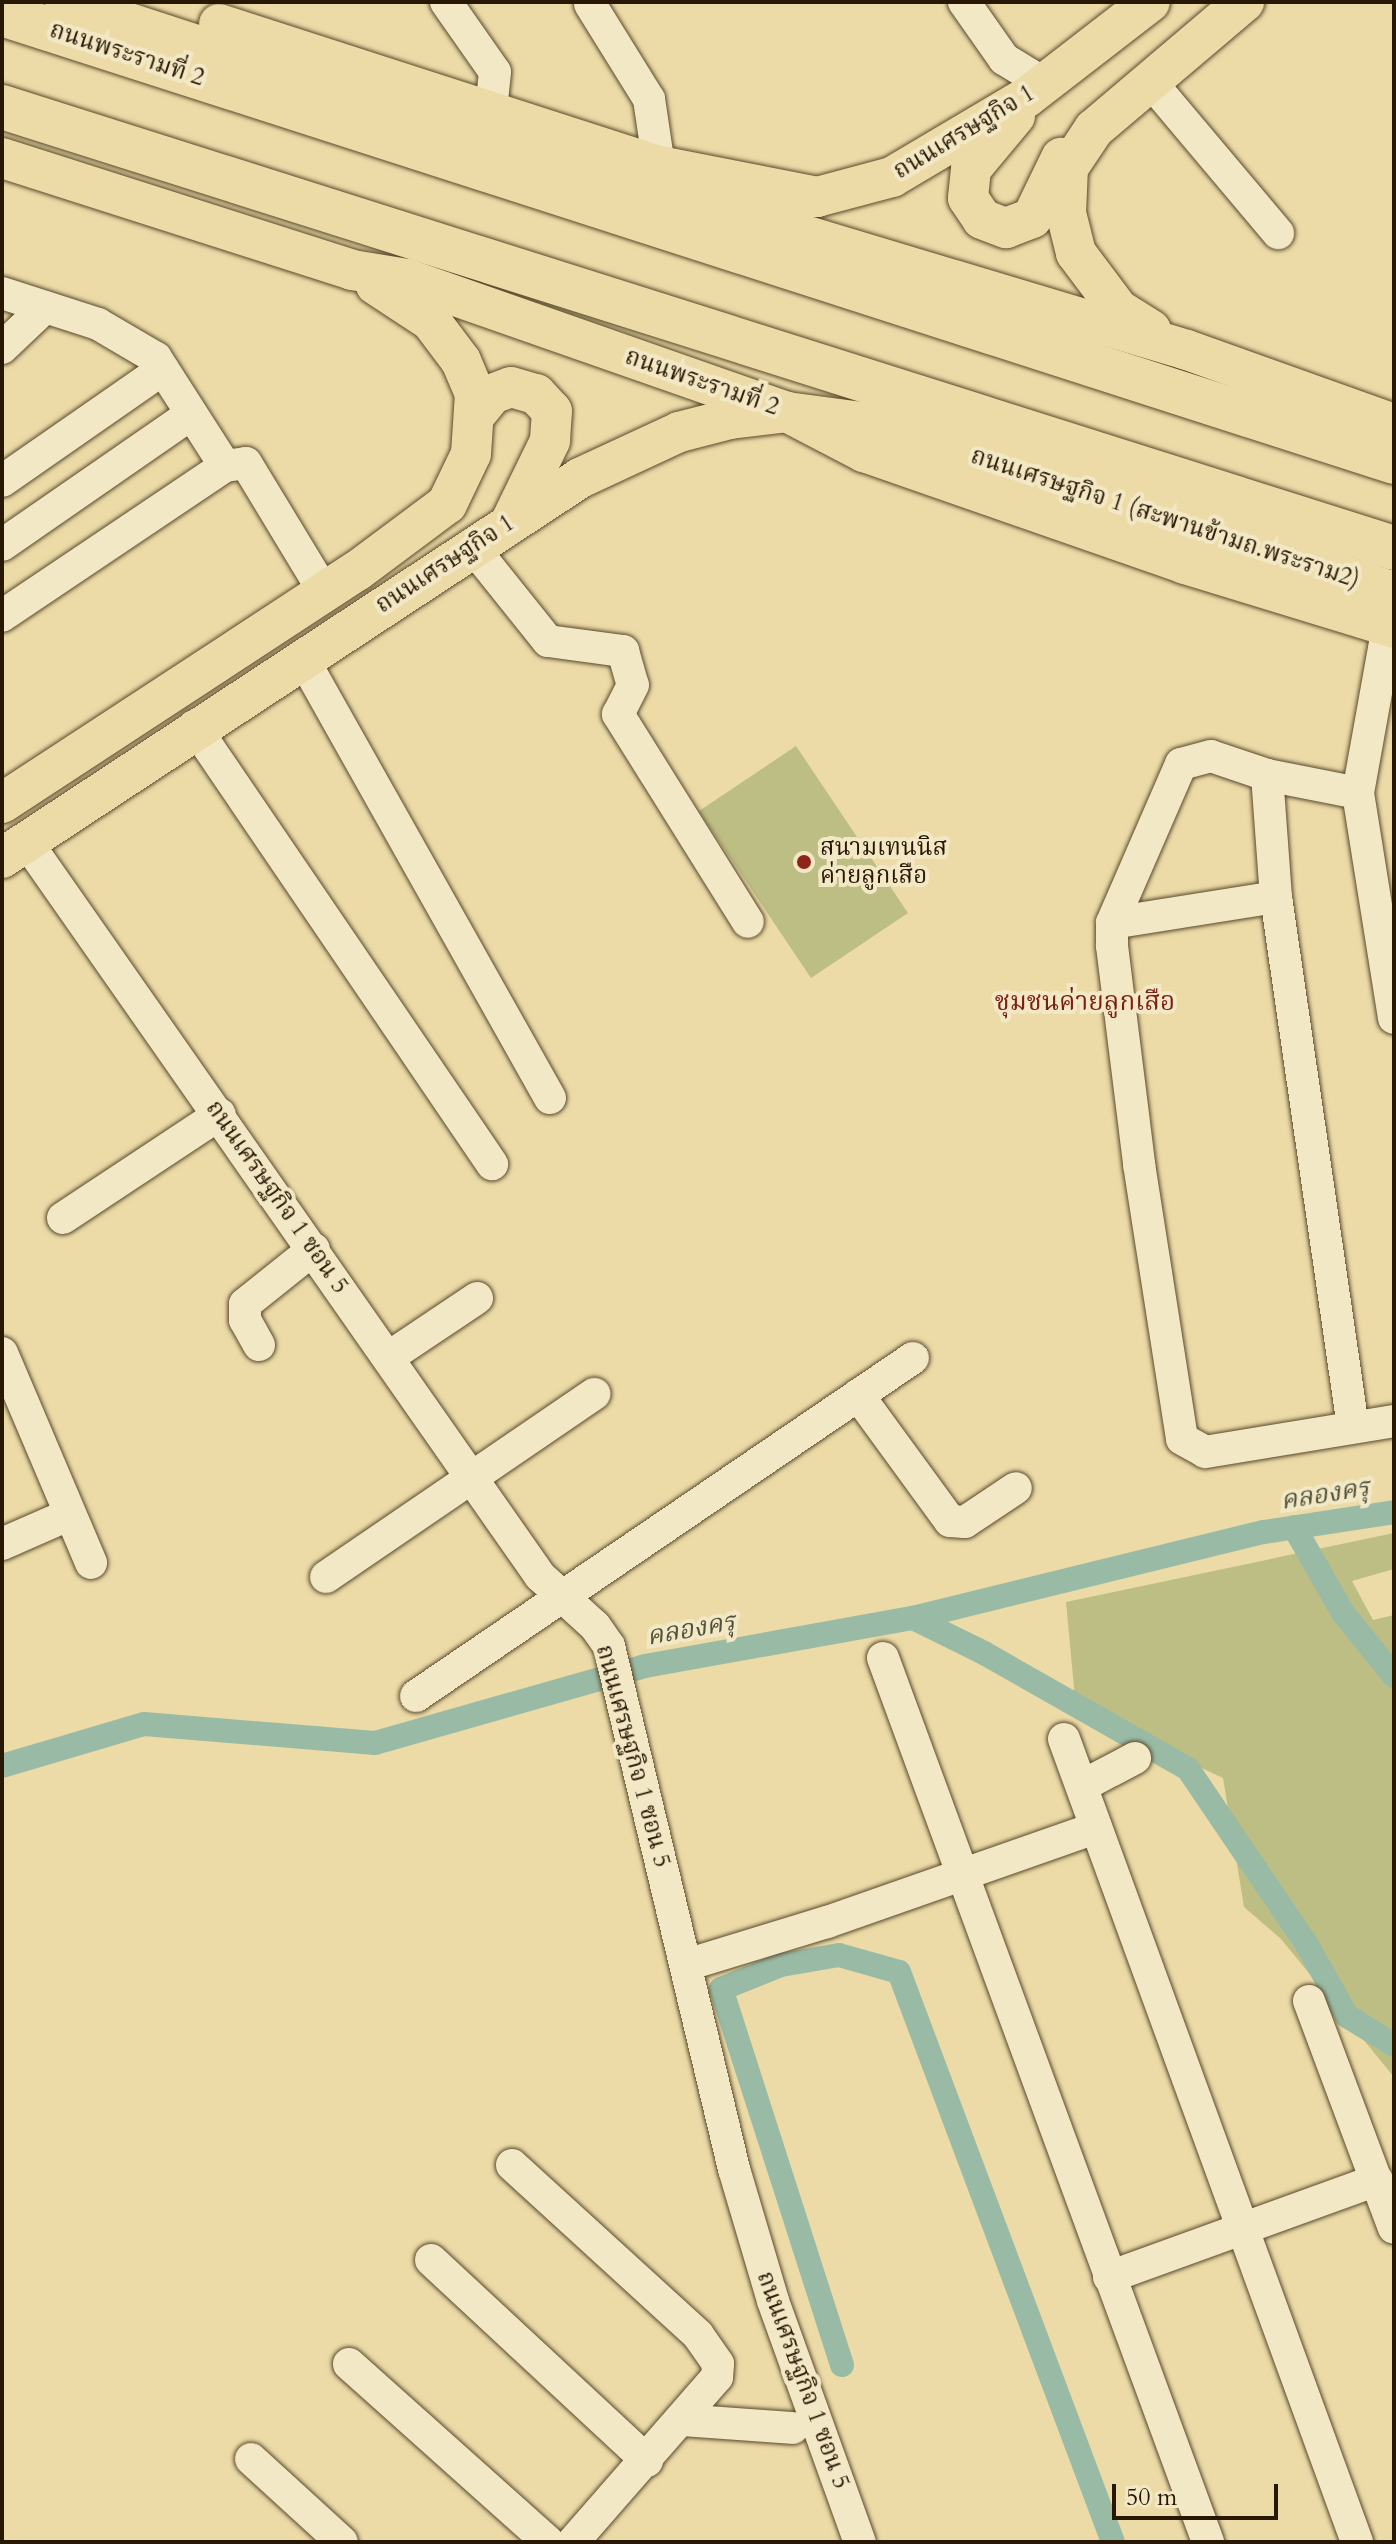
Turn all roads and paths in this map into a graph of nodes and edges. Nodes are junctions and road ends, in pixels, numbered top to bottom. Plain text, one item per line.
1 (65, 2) edge
2 (143, 2) edge
3 (446, 2) edge
4 (964, 2) edge
5 (1150, 2) edge
6 (1244, 2) edge
7 (590, 4) edge
8 (2, 14) edge
9 (1150, 81) junction
10 (1040, 87) junction
11 (2, 107) edge
12 (482, 122) junction
13 (1094, 129) junction
14 (2, 158) edge
15 (659, 166) junction
16 (817, 197) junction
17 (692, 203) junction
18 (1278, 233) dead end
19 (352, 270) junction
20 (2, 293) edge
21 (45, 307) junction
22 (2, 348) edge
23 (1187, 350) junction
24 (163, 369) junction
25 (787, 412) junction
26 (191, 414) junction
27 (476, 414) junction
28 (1394, 424) edge
29 (936, 443) joint
30 (1394, 462) edge
31 (225, 466) junction
32 (2, 481) edge
33 (512, 519) junction
34 (2, 545) edge
35 (471, 545) junction
36 (1394, 548) edge
37 (324, 592) junction
38 (1392, 615) edge
39 (2, 616) edge
40 (302, 657) junction
41 (194, 726) junction
42 (1381, 733) edge
43 (1267, 775) junction
44 (1358, 793) junction
45 (2, 803) edge
46 (14, 849) edge
47 (1276, 897) junction
48 (748, 922) dead end
49 (1112, 923) junction
50 (1394, 1018) edge
51 (550, 1098) dead end
52 (220, 1114) junction
53 (492, 1164) dead end
54 (63, 1218) dead end
55 (314, 1249) junction
56 (477, 1298) dead end
57 (259, 1345) dead end
58 (2, 1353) edge
59 (389, 1357) junction
60 (913, 1358) dead end
61 (594, 1394) dead end
62 (858, 1395) junction
63 (1394, 1421) edge
64 (1353, 1427) junction
65 (471, 1477) junction
66 (1016, 1488) dead end
67 (68, 1515) junction
68 (2, 1544) edge
69 (91, 1563) dead end
70 (326, 1577) dead end
71 (561, 1595) junction
72 (883, 1658) dead end
73 (416, 1696) dead end
74 (1064, 1739) dead end
75 (1135, 1758) dead end
76 (1082, 1786) junction
77 (1096, 1828) junction
78 (960, 1876) junction
79 (686, 1965) junction
80 (1309, 2001) dead end
81 (512, 2165) dead end
82 (1377, 2180) junction
83 (1245, 2224) junction
84 (1394, 2228) edge
85 (431, 2260) dead end
86 (1109, 2277) junction
87 (349, 2364) dead end
88 (681, 2420) junction
89 (793, 2428) dead end
90 (251, 2459) dead end
91 (647, 2461) junction
92 (342, 2542) edge
93 (548, 2542) edge
94 (573, 2542) edge
95 (860, 2542) edge
96 (1208, 2542) edge
97 (1357, 2542) edge

1 - 12 main road
2 - 12 main road
3 - 12 street
4 - 10 street
5 - 10 main road, ถนนเศรษฐกิจ 1
6 - 9 main road
7 - 15 street
8 - 30 highway, ถนนพระรามที่ 2
9 - 13 main road
9 - 18 street
10 - 13 main road
10 - 16 main road, ถนนเศรษฐกิจ 1
11 - 36 highway, ถนนพระรามที่ 2
12 - 15 main road
12 - 17 main road, ถนนเศรษฐกิจ 1
13 - 23 main road
14 - 19 main road, ถนนพระรามที่ 2
15 - 16 main road
16 - 17 main road, ถนนเศรษฐกิจ 1
17 - 23 main road
19 - 25 main road, ถนนพระรามที่ 2
19 - 27 main road, ถนนเศรษฐกิจ 1
20 - 21 street
21 - 22 street
21 - 24 street
23 - 28 main road
24 - 26 street
24 - 32 street
25 - 29 main road, ถนนเศรษฐกิจ 1
25 - 33 main road, ถนนเศรษฐกิจ 1
25 - 38 main road, ถนนพระรามที่ 2
26 - 31 street
26 - 34 street
27 - 33 main road
27 - 37 main road, ถนนเศรษฐกิจ 1
29 - 38 main road, ถนนเศรษฐกิจ 1 (สะพานข้ามถ.พระราม2)
31 - 37 street
31 - 39 street
33 - 35 main road, ถนนเศรษฐกิจ 1
35 - 40 main road, ถนนเศรษฐกิจ 1
35 - 48 street
37 - 45 main road, ถนนเศรษฐกิจ 1
38 - 42 street
40 - 41 main road, ถนนเศรษฐกิจ 1
40 - 51 street
41 - 46 main road, ถนนเศรษฐกิจ 1
41 - 53 street
42 - 44 street
43 - 44 street
43 - 47 street
43 - 49 street
44 - 50 street
46 - 52 street, ถนนเศรษฐกิจ 1 ซอน 5
47 - 49 street
47 - 64 street
49 - 64 street
52 - 54 street
52 - 55 street, ถนนเศรษฐกิจ 1 ซอน 5
55 - 57 street
55 - 59 street, ถนนเศรษฐกิจ 1 ซอน 5
56 - 59 street
58 - 67 street
59 - 65 street, ถนนเศรษฐกิจ 1 ซอน 5
60 - 62 street
61 - 65 street
62 - 66 street
62 - 71 street
63 - 64 street
65 - 70 street
65 - 71 street, ถนนเศรษฐกิจ 1 ซอน 5
67 - 68 street
67 - 69 street
71 - 73 street
71 - 79 street, ถนนเศรษฐกิจ 1 ซอน 5
72 - 78 street
74 - 76 street
75 - 76 street
76 - 77 street
77 - 78 street
77 - 83 street
78 - 79 street
78 - 86 street
79 - 95 street, ถนนเศรษฐกิจ 1 ซอน 5
80 - 82 street
81 - 88 street
82 - 83 street
82 - 84 street
83 - 86 street
83 - 97 street
85 - 91 street
86 - 96 street
87 - 93 street
88 - 89 street
88 - 91 street
90 - 92 street
91 - 94 street

